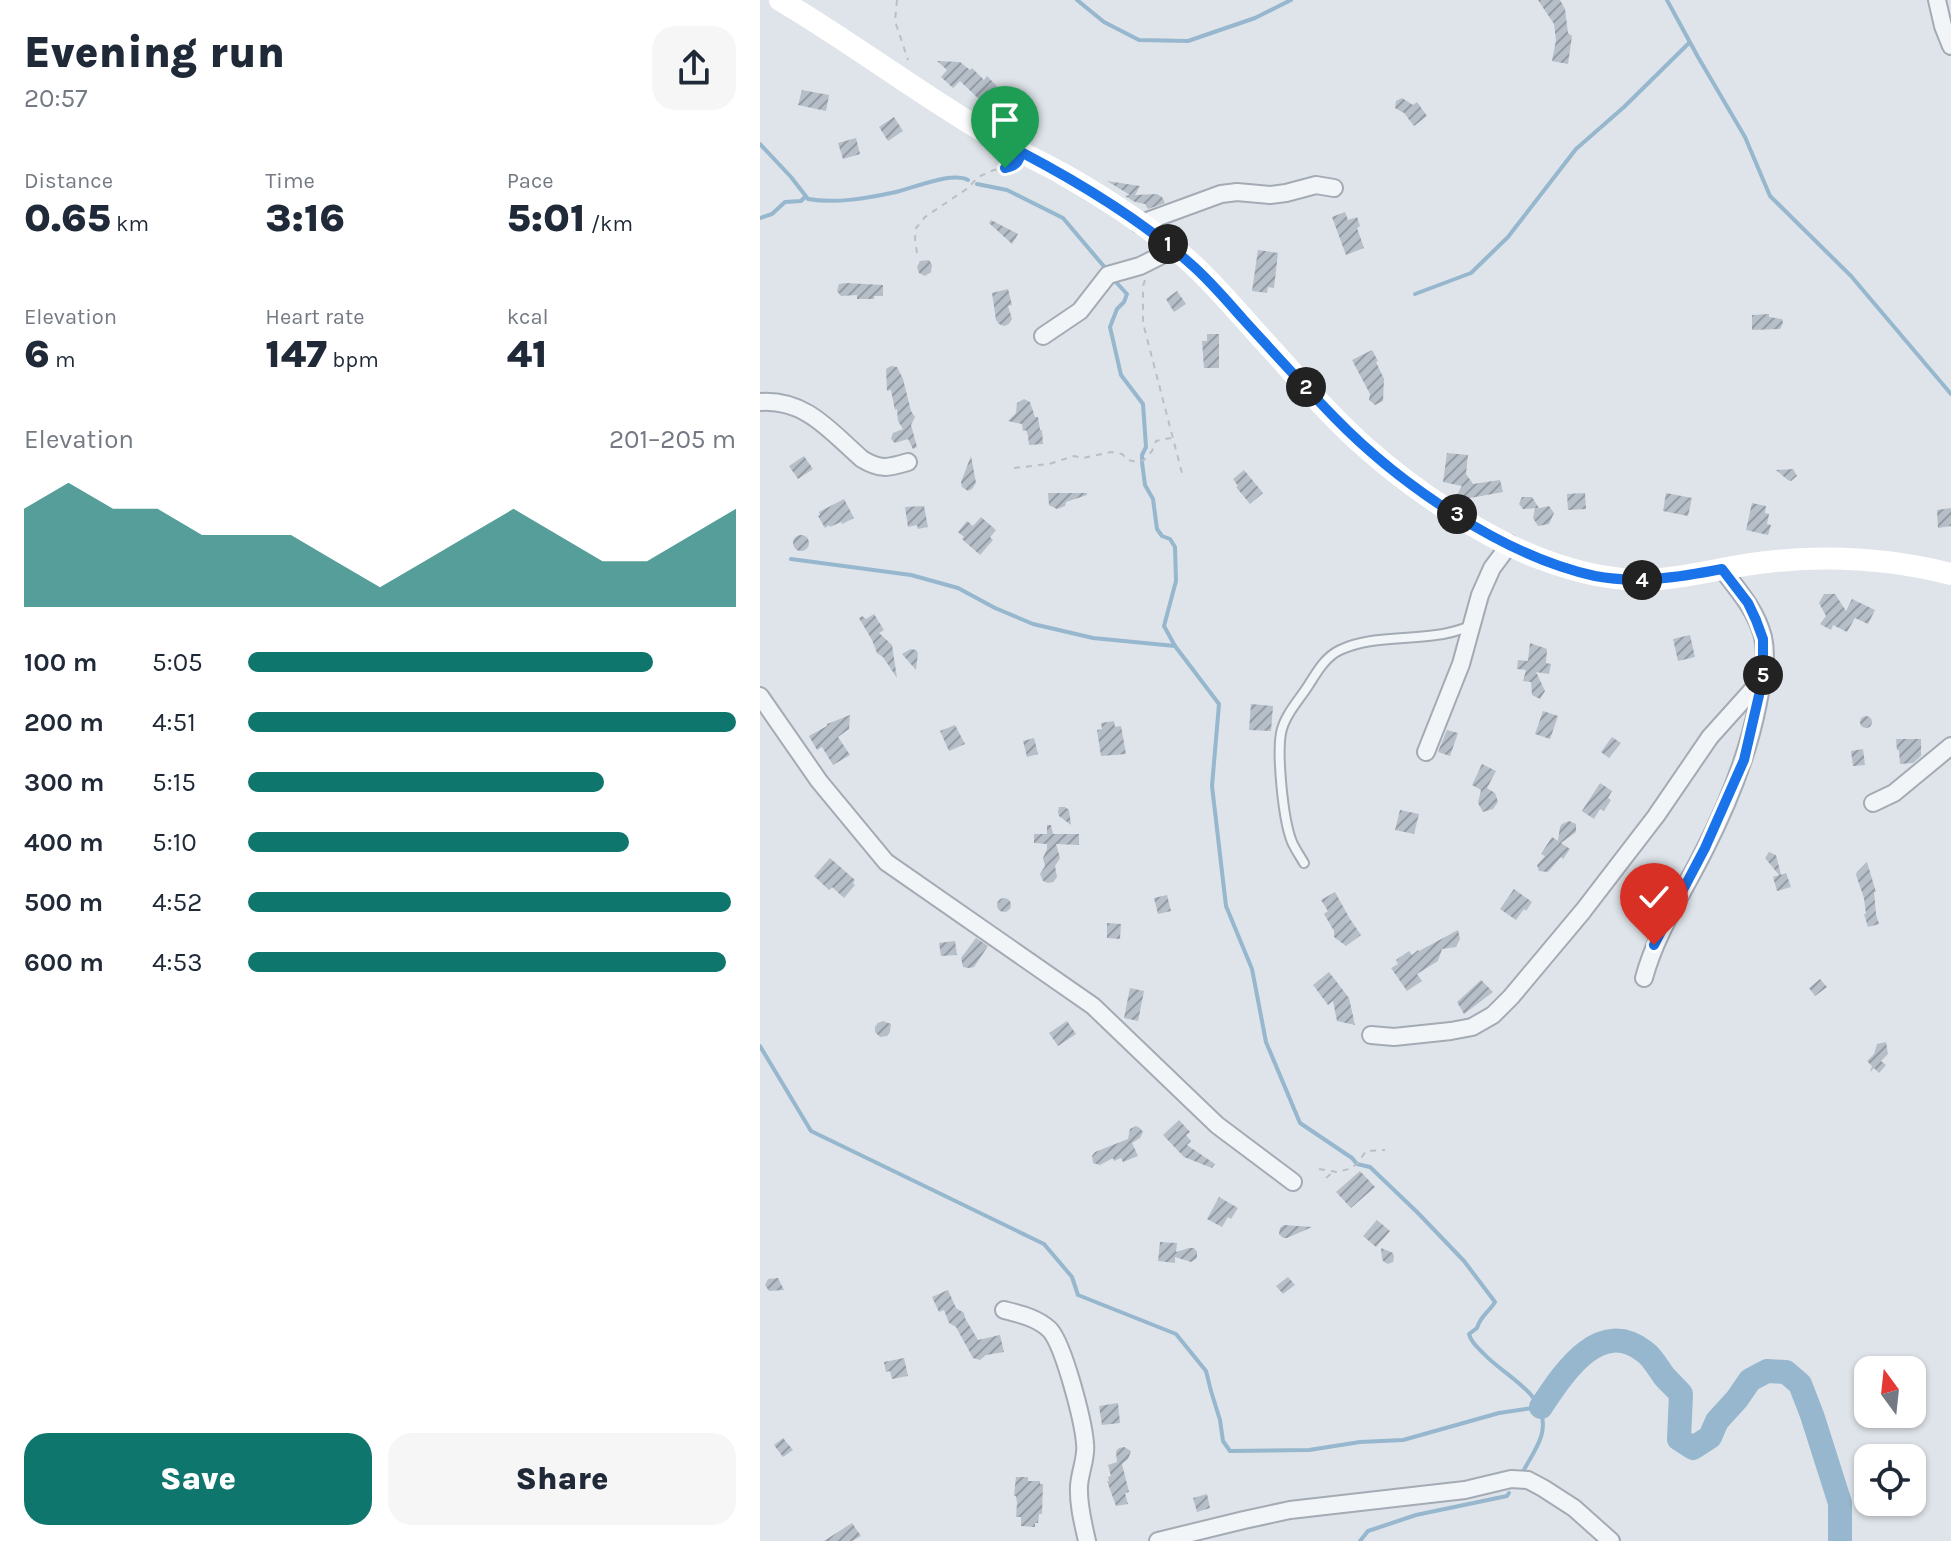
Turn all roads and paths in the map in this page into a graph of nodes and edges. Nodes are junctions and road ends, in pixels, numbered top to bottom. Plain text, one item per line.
1 (780, 0) edge
2 (897, 0) edge
3 (1937, 0) edge
4 (1951, 46) edge
5 (911, 67) dead end
6 (1021, 152) junction
7 (1334, 188) dead end
8 (1139, 224) junction
9 (1174, 249) junction
10 (917, 253) dead end
11 (1151, 260) junction
12 (1043, 336) dead end
13 (760, 402) edge
14 (1172, 437) junction
15 (908, 462) dead end
16 (1014, 468) dead end
17 (1183, 477) dead end
18 (1510, 544) junction
19 (1722, 569) junction
20 (1951, 574) edge
21 (1472, 625) junction
22 (1763, 678) junction
23 (760, 696) edge
24 (1951, 746) edge
25 (1426, 752) dead end
26 (1873, 803) dead end
27 (1304, 863) dead end
28 (1644, 978) dead end
29 (1371, 1035) dead end
30 (1385, 1150) dead end
31 (1319, 1169) dead end
32 (1334, 1171) junction
33 (1326, 1178) dead end
34 (1293, 1182) dead end
35 (1004, 1310) dead end
36 (1087, 1541) edge
37 (1158, 1541) edge
38 (1611, 1541) edge

1 - 6 street
2 - 5 path
3 - 4 street
6 - 8 street
6 - 10 path
7 - 8 street
8 - 9 street
9 - 11 street
9 - 18 street
11 - 12 street
11 - 14 path
13 - 15 street
14 - 16 path
14 - 17 path
18 - 19 street
18 - 21 street
19 - 20 street
19 - 22 street
21 - 25 street
21 - 27 lane
22 - 28 street
22 - 29 street
23 - 34 street
24 - 26 street
30 - 32 path
31 - 32 path
32 - 33 path
35 - 36 street
37 - 38 street

